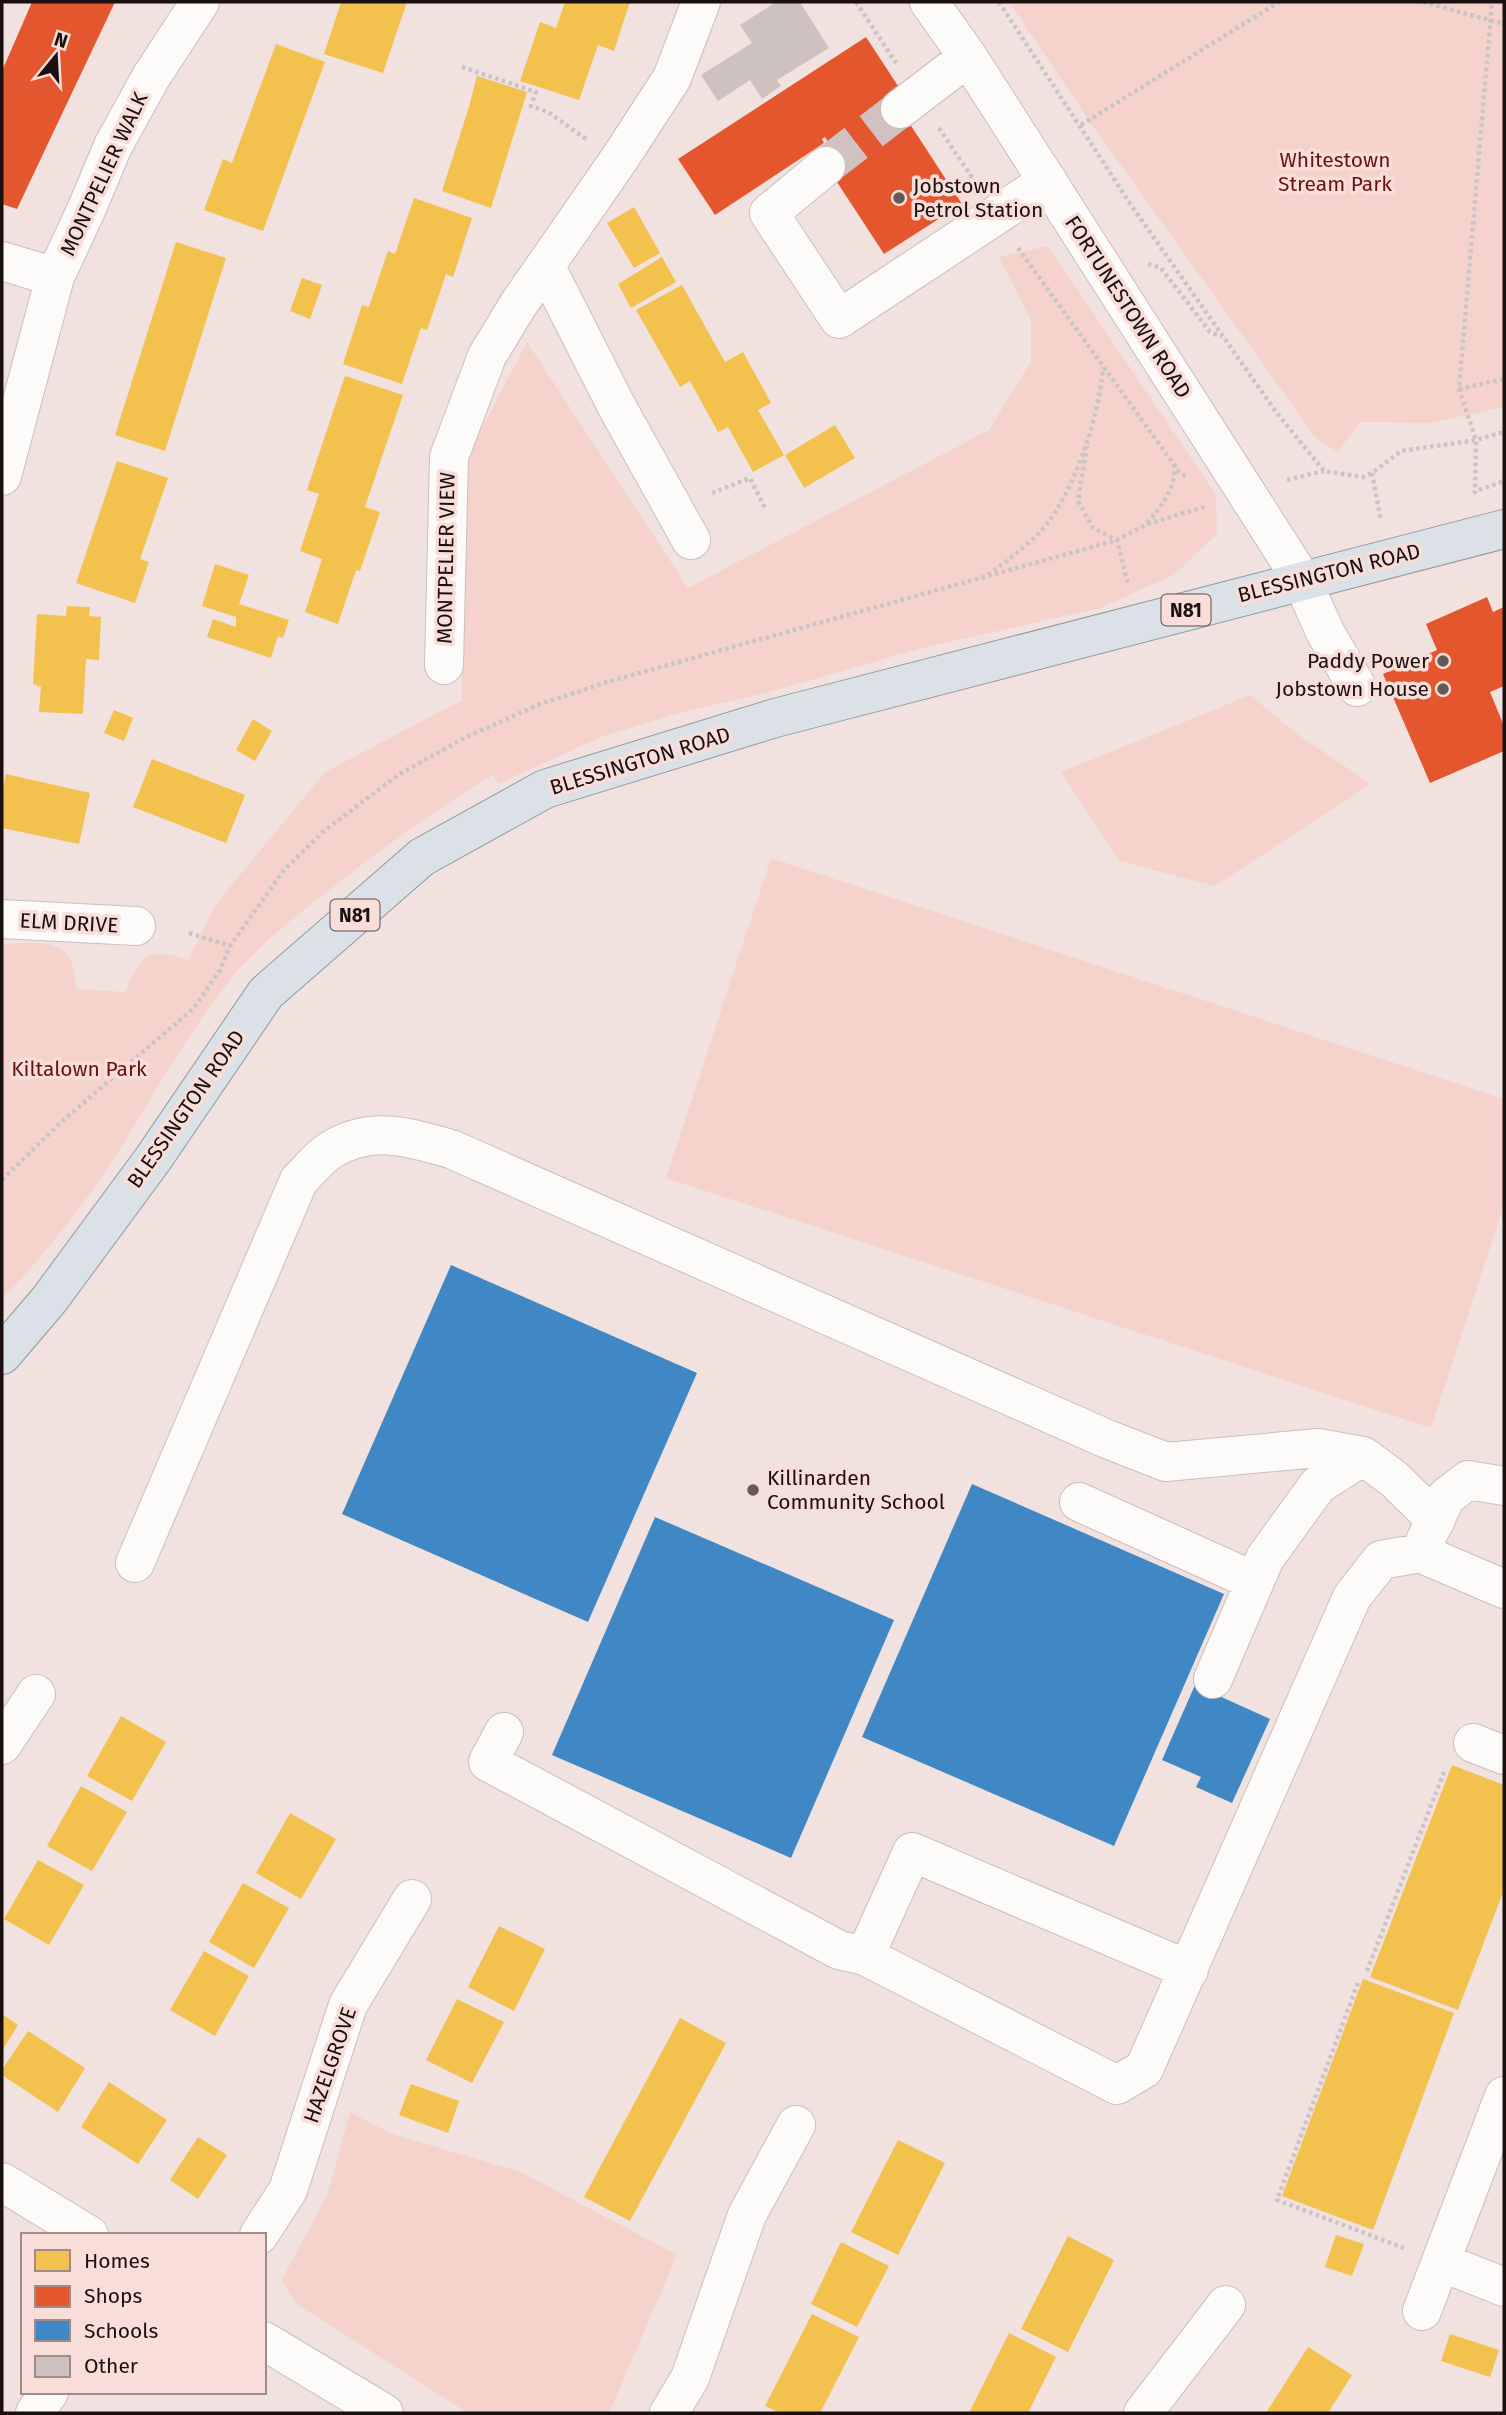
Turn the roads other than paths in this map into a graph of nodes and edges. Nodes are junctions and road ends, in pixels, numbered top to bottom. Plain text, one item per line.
1 (200, 2) edge
2 (701, 2) edge
3 (929, 2) edge
4 (968, 57) junction
5 (900, 109) tunnel mouth
6 (827, 166) tunnel mouth
7 (1048, 181) junction
8 (2, 261) edge
9 (546, 267) junction
10 (55, 277) junction
11 (2, 477) edge
12 (1504, 529) edge
13 (691, 540) dead end
14 (1302, 580) junction
15 (443, 664) dead end
16 (1357, 687) dead end
17 (2, 919) edge
18 (136, 926) dead end
19 (2, 1354) edge
20 (1363, 1456) junction
21 (1504, 1486) edge
22 (1079, 1502) dead end
23 (1428, 1536) junction
24 (135, 1563) dead end
25 (1254, 1581) junction
26 (1504, 1589) edge
27 (1213, 1679) dead end
28 (36, 1693) dead end
29 (504, 1732) dead end
30 (2, 1745) edge
31 (412, 1899) dead end
32 (865, 1956) junction
33 (1189, 1970) junction
34 (1504, 2096) edge
35 (796, 2126) dead end
36 (2, 2182) edge
37 (86, 2233) edge
38 (260, 2233) edge
39 (1441, 2262) junction
40 (1504, 2287) edge
41 (1226, 2305) dead end
42 (1422, 2311) dead end
43 (266, 2342) edge
44 (49, 2394) edge
45 (35, 2413) edge
46 (384, 2413) edge
47 (669, 2413) edge
48 (1143, 2413) edge

1 - 10 street, MONTPELIER WALK
2 - 9 street, MONTPELIER VIEW
3 - 4 street, FORTUNESTOWN ROAD
4 - 5 street
4 - 7 street, FORTUNESTOWN ROAD
6 - 7 street
7 - 14 street, FORTUNESTOWN ROAD
8 - 10 street
9 - 13 street
9 - 15 street, MONTPELIER VIEW
10 - 11 street, MONTPELIER WALK
12 - 14 main road, BLESSINGTON ROAD / N81
14 - 16 street, FORTUNESTOWN ROAD
14 - 19 main road, BLESSINGTON ROAD / N81
17 - 18 street, ELM DRIVE
20 - 23 street
20 - 24 street
20 - 25 street
21 - 23 street
22 - 25 street
23 - 26 street
23 - 33 street
25 - 27 street
28 - 30 street
29 - 32 street
31 - 38 street, HAZELGROVE
32 - 33 street
32 - 33 street
34 - 39 street
35 - 47 street
36 - 37 street
39 - 40 street
39 - 42 street
41 - 48 street
43 - 46 street
44 - 45 street

